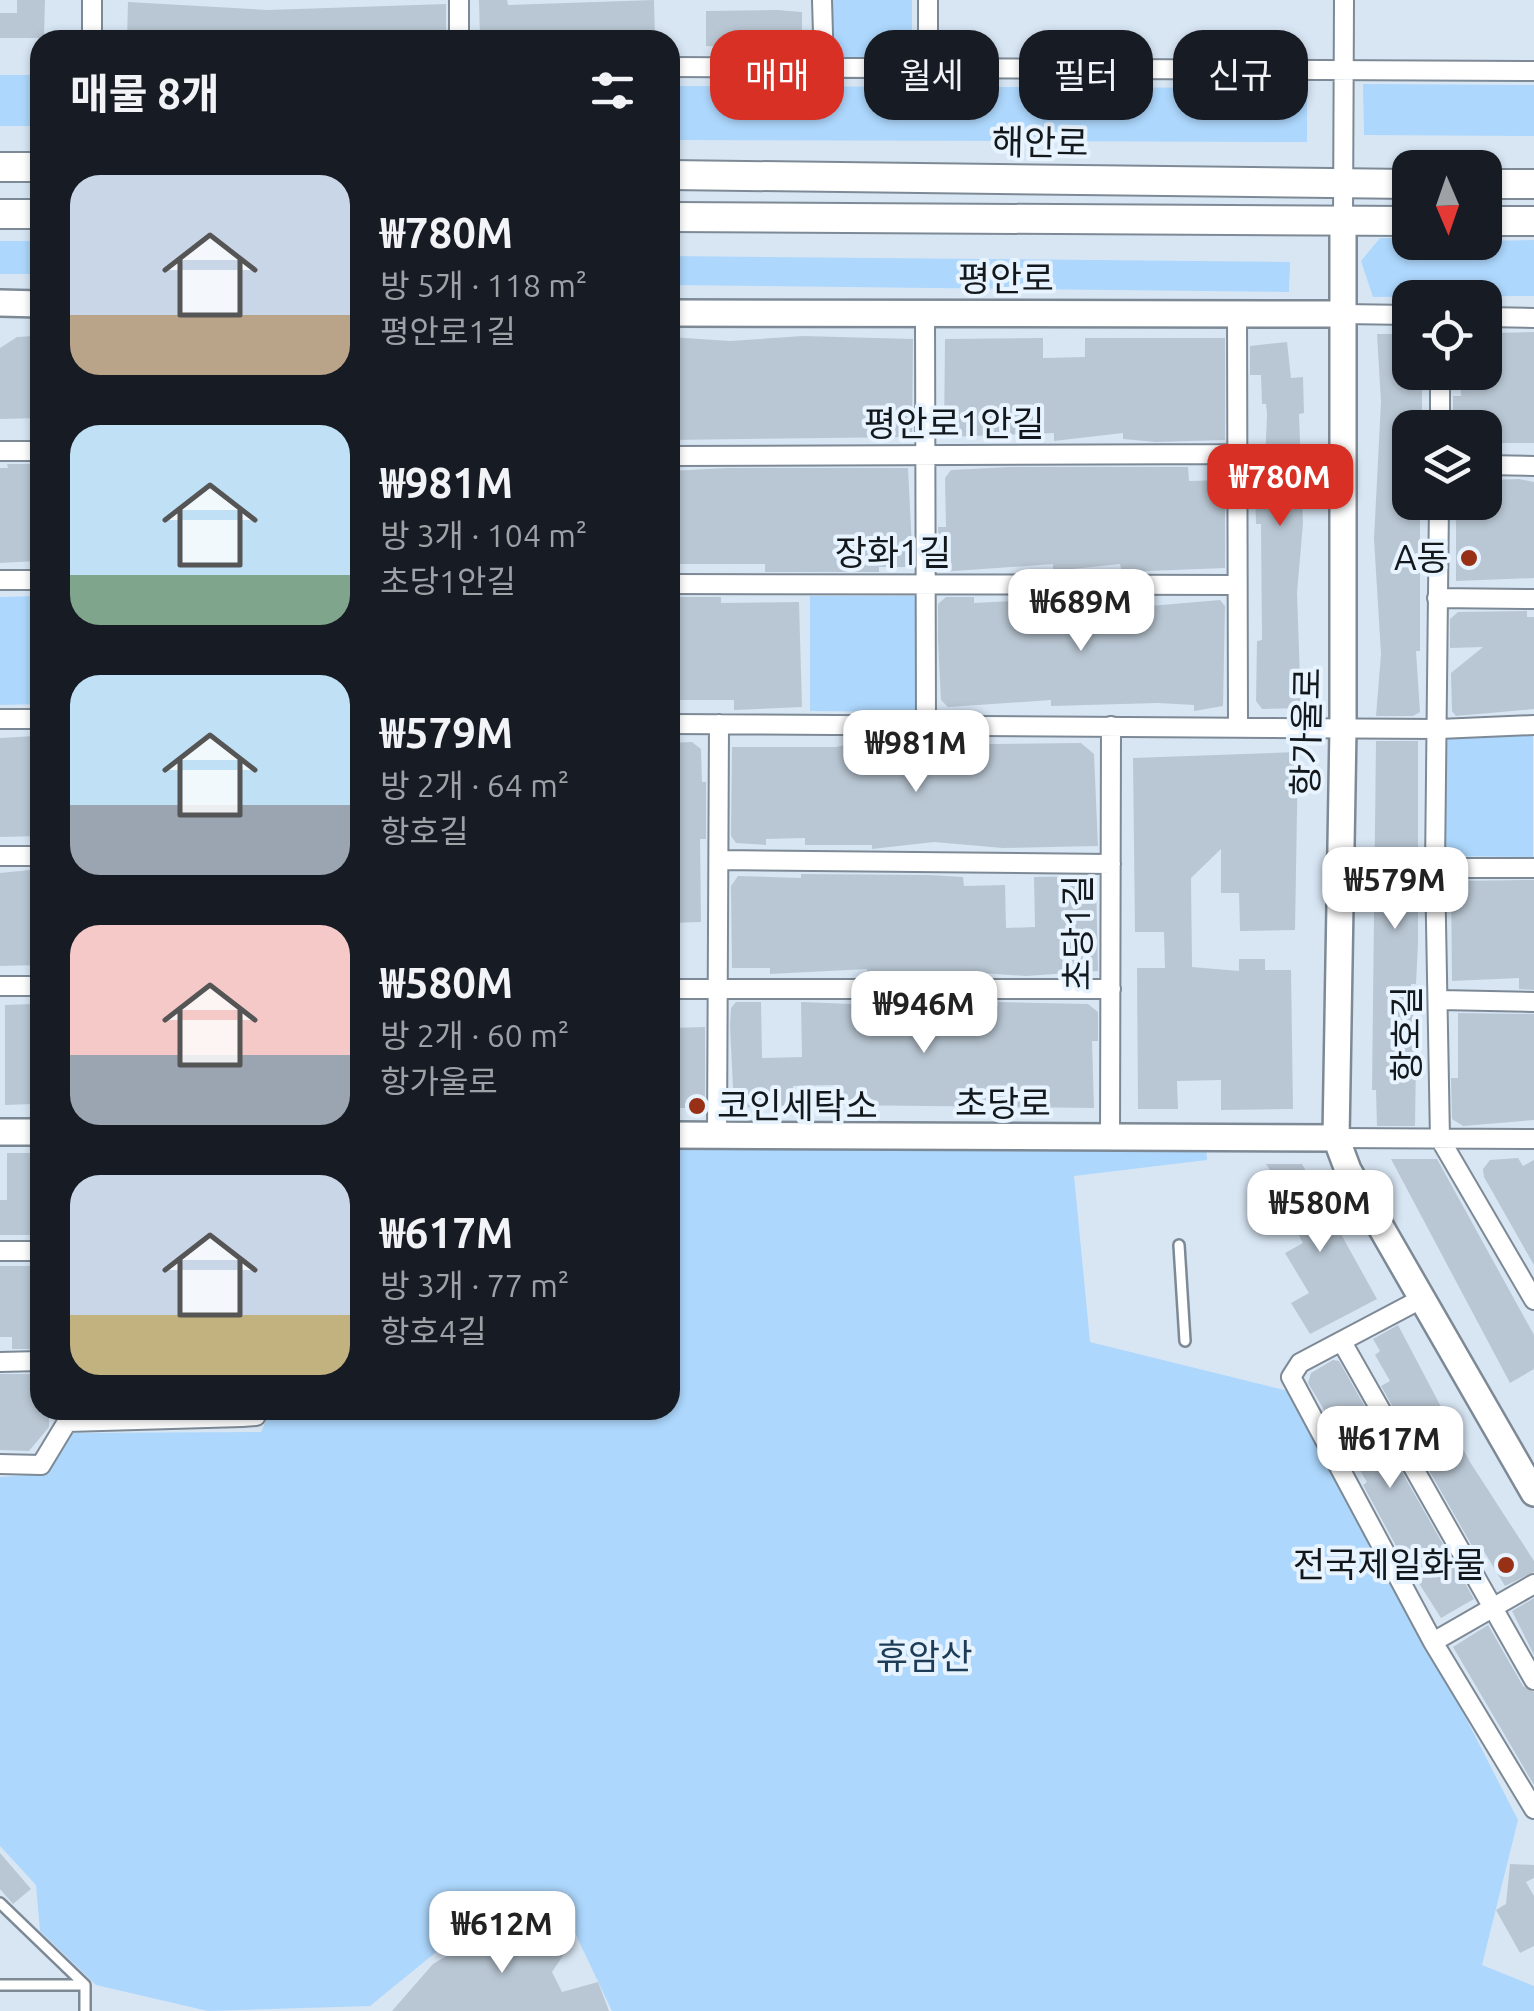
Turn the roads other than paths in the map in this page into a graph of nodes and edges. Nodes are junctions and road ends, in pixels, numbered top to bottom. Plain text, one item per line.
1 (92, 0) edge
2 (459, 0) edge
3 (822, 0) edge
4 (928, 0) edge
5 (1344, 0) edge
6 (92, 30) edge
7 (459, 30) edge
8 (823, 30) edge
9 (928, 30) edge
10 (680, 68) edge
11 (710, 68) edge
12 (999, 69) edge
13 (1344, 69) junction
14 (1534, 71) edge
15 (0, 167) edge
16 (30, 167) edge
17 (680, 175) edge
18 (1342, 184) junction
19 (1392, 184) edge
20 (1502, 184) edge
21 (1534, 184) edge
22 (0, 214) edge
23 (30, 214) edge
24 (680, 218) edge
25 (1342, 220) junction
26 (1392, 220) edge
27 (1502, 221) edge
28 (1534, 221) edge
29 (0, 303) edge
30 (30, 304) edge
31 (1237, 313) junction
32 (680, 314) edge
33 (1343, 314) junction
34 (924, 315) junction
35 (1392, 315) edge
36 (1502, 317) edge
37 (1534, 318) edge
38 (0, 451) edge
39 (30, 451) edge
40 (1238, 454) junction
41 (680, 456) edge
42 (924, 457) junction
43 (1502, 465) edge
44 (1534, 466) edge
45 (1438, 520) edge
46 (0, 580) edge
47 (30, 580) edge
48 (680, 584) edge
49 (1236, 585) junction
50 (924, 586) junction
51 (1437, 598) junction
52 (1534, 599) edge
53 (0, 719) edge
54 (30, 720) edge
55 (680, 724) edge
56 (719, 724) junction
57 (926, 724) junction
58 (1534, 725) edge
59 (1112, 726) junction
60 (1238, 726) junction
61 (1343, 729) junction
62 (1438, 729) junction
63 (0, 856) edge
64 (30, 856) edge
65 (719, 860) junction
66 (1111, 864) junction
67 (1435, 868) junction
68 (1534, 868) edge
69 (0, 986) edge
70 (30, 986) edge
71 (680, 989) edge
72 (1111, 989) junction
73 (718, 990) junction
74 (1440, 1000) junction
75 (1534, 1002) edge
76 (0, 1132) edge
77 (30, 1132) edge
78 (680, 1134) edge
79 (717, 1135) junction
80 (1336, 1138) junction
81 (1440, 1138) junction
82 (1534, 1139) edge
83 (1110, 1140) junction
84 (1180, 1245) dead end
85 (0, 1251) edge
86 (30, 1251) edge
87 (1423, 1298) junction
88 (1534, 1300) edge
89 (1185, 1341) dead end
90 (1342, 1342) junction
91 (30, 1361) edge
92 (0, 1362) edge
93 (154, 1420) edge
94 (0, 1464) edge
95 (1534, 1493) edge
96 (1534, 1584) edge
97 (1494, 1608) junction
98 (1433, 1642) junction
99 (1534, 1680) edge
100 (1534, 1808) edge
101 (0, 1903) edge
102 (85, 1984) junction
103 (0, 1985) edge
104 (85, 2011) edge

1 - 6 street
2 - 7 street
3 - 8 street
4 - 9 street
5 - 13 street
10 - 11 street
12 - 13 street
13 - 14 street
13 - 18 street
15 - 16 main road
17 - 18 main road, 해안로
18 - 19 main road, 해안로
18 - 25 street
20 - 21 main road
22 - 23 main road
24 - 25 main road
25 - 26 main road
25 - 33 street, 항가울로
27 - 28 main road
29 - 30 street
31 - 33 street, 평안로
31 - 34 street, 평안로
31 - 40 street
32 - 34 street, 평안로
33 - 35 street
33 - 61 street, 항가울로
34 - 42 street
36 - 37 street
38 - 39 street
40 - 42 street, 평안로1안길
40 - 49 street
41 - 42 street, 평안로1안길
42 - 50 street
43 - 44 street
45 - 51 street, 항호길
46 - 47 street
48 - 50 street, 장화1길
49 - 50 street, 장화1길
49 - 60 street
50 - 57 street
51 - 52 street
51 - 62 street, 항호길
53 - 54 street
55 - 56 street
56 - 57 street
56 - 65 street
57 - 59 street
58 - 62 street
59 - 60 street
59 - 66 street, 초당1길
60 - 61 street
61 - 62 street
61 - 80 street, 항가울로
62 - 67 street, 항호길
63 - 64 street
65 - 66 street
65 - 73 street
66 - 72 street, 초당1길
67 - 68 street
67 - 74 street, 항호길
69 - 70 street
71 - 73 street
72 - 73 street
72 - 83 street, 초당1길
73 - 79 street
74 - 75 street
74 - 81 street, 항호길
76 - 77 street
78 - 79 street, 초당로
79 - 83 street, 초당로
80 - 81 street
80 - 83 street, 초당로
80 - 87 street, 항가울로
81 - 82 street
81 - 88 street
84 - 89 lane
85 - 86 street
87 - 90 street
87 - 95 street, 항가울로
90 - 97 street
90 - 98 street
91 - 92 street
93 - 94 street
96 - 97 street
97 - 98 street
97 - 99 street
98 - 100 street
101 - 102 lane
102 - 103 lane
102 - 104 lane

